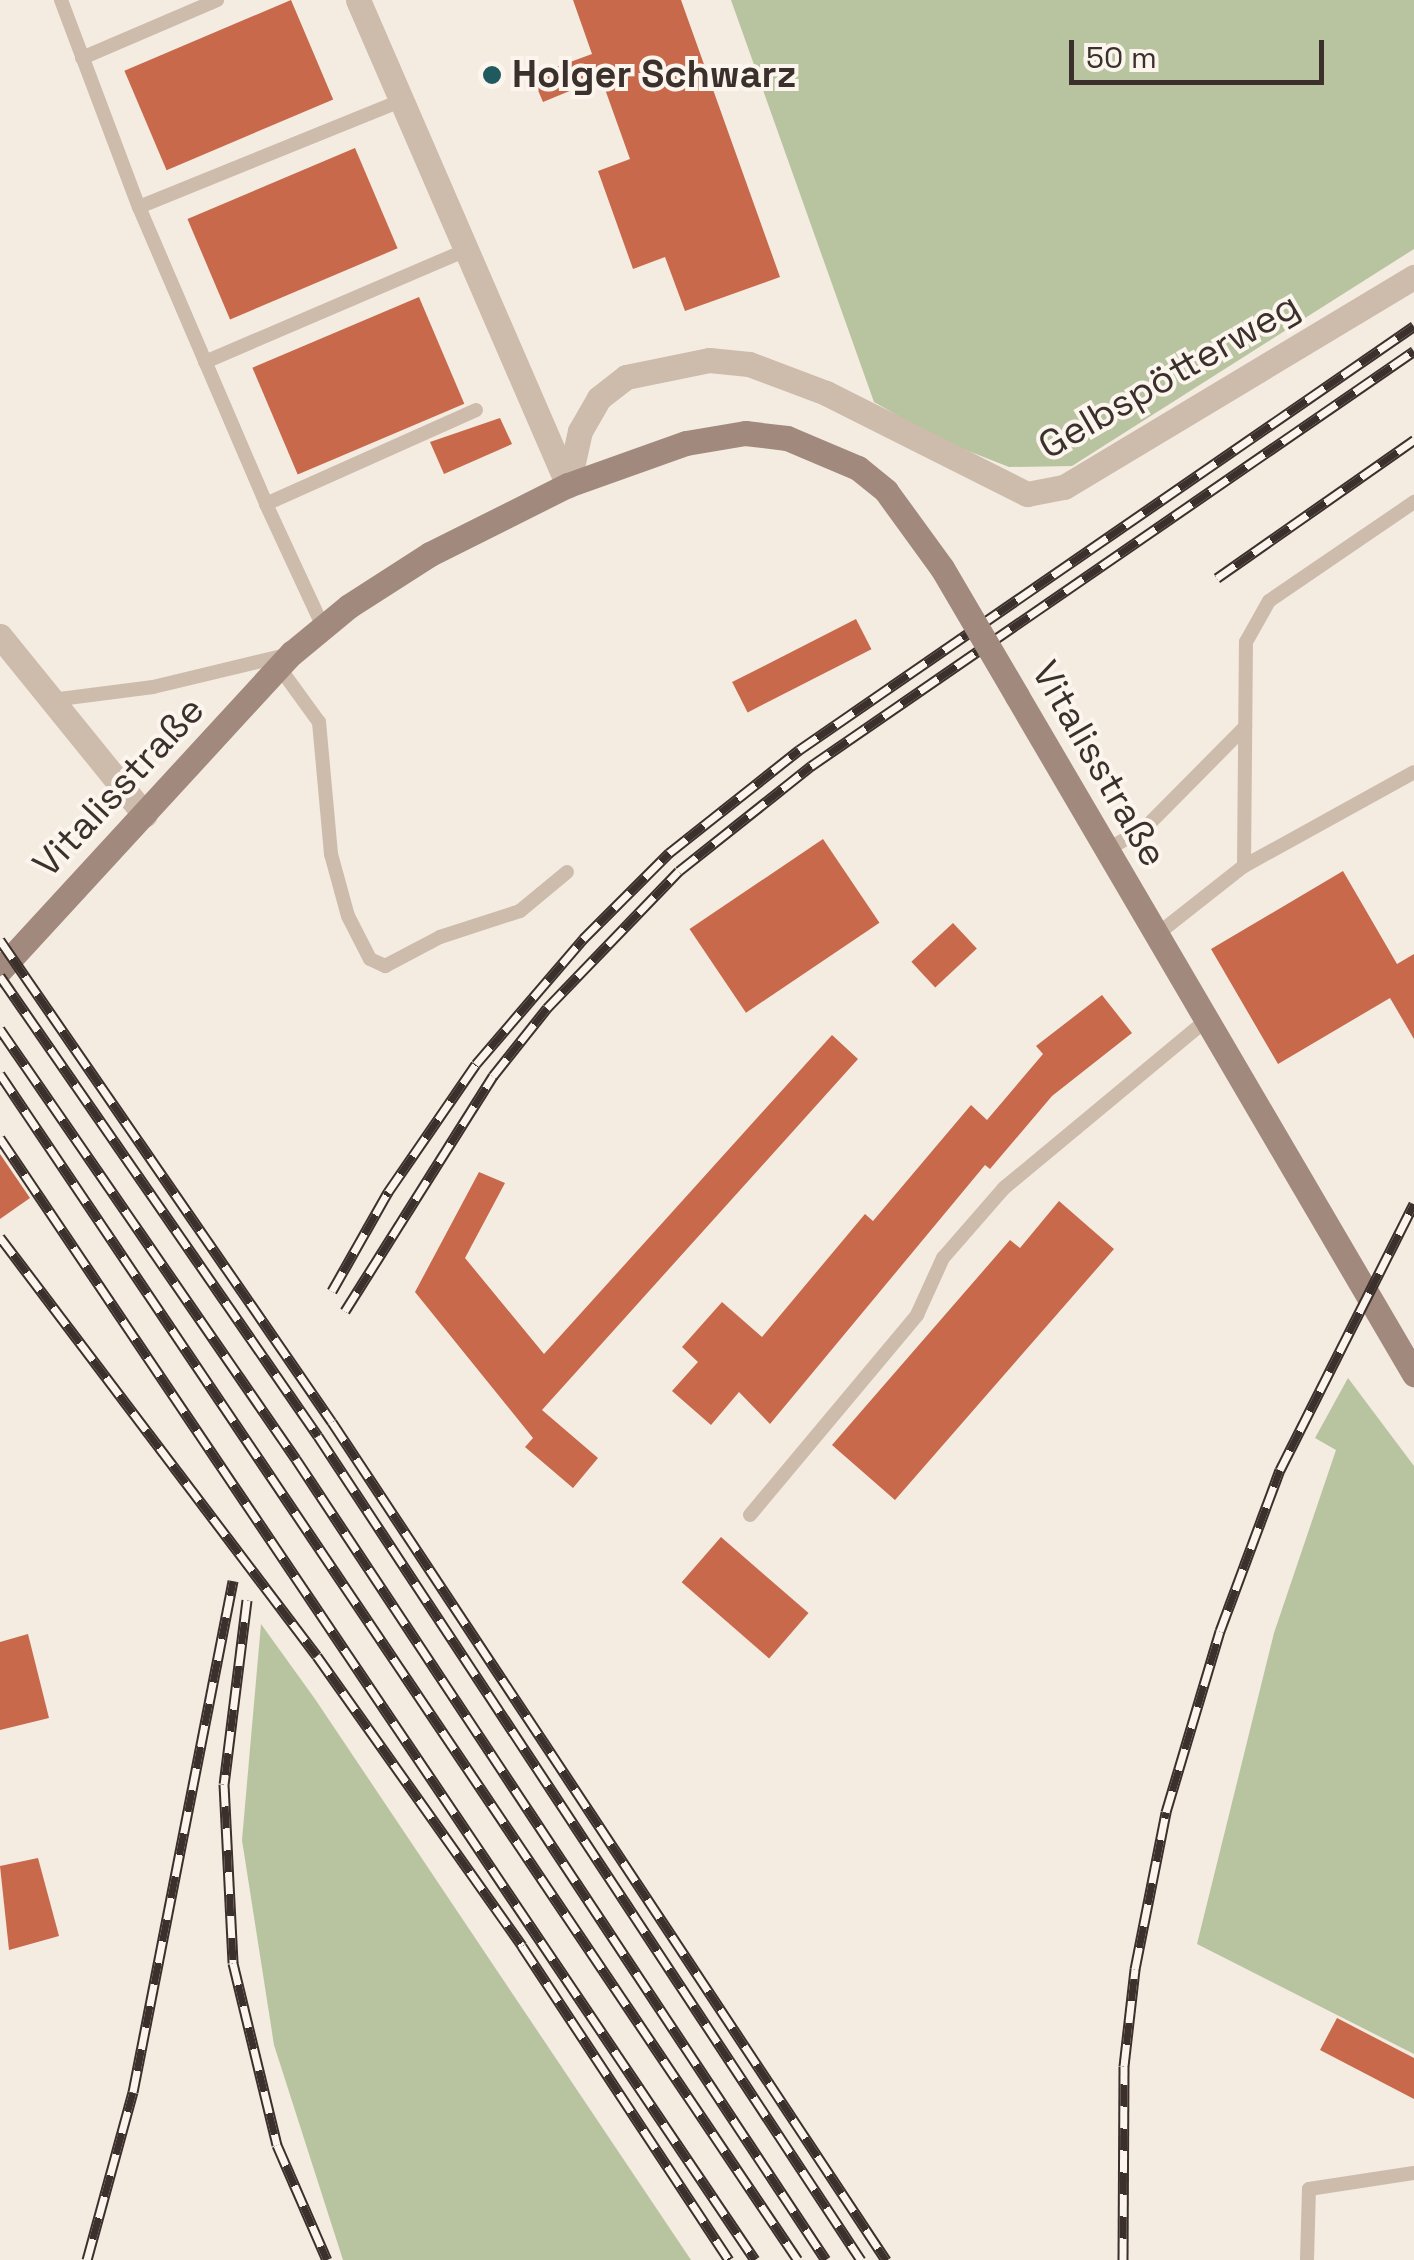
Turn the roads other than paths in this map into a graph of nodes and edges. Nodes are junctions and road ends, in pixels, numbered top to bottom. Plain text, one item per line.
1 (61, 0) edge
2 (216, 0) edge
3 (358, 0) edge
4 (82, 58) junction
5 (402, 100) junction
6 (139, 207) junction
7 (466, 250) junction
8 (1414, 277) edge
9 (206, 362) junction
10 (476, 410) dead end
11 (568, 486) junction
12 (1414, 502) edge
13 (266, 504) junction
14 (323, 627) junction
15 (0, 636) edge
16 (285, 660) junction
17 (49, 700) junction
18 (1245, 727) junction
19 (1414, 772) edge
20 (144, 815) junction
21 (1106, 850) junction
22 (1244, 866) junction
23 (567, 872) dead end
24 (1154, 936) junction
25 (0, 970) edge
26 (1205, 1020) junction
27 (1414, 1374) edge
28 (750, 1515) dead end
29 (1414, 2173) edge
30 (1307, 2260) edge

1 - 4 lane
2 - 4 lane
3 - 5 street
4 - 6 lane
5 - 6 lane
5 - 7 street
6 - 9 lane
7 - 9 lane
7 - 11 street
8 - 11 street, Gelbspötterweg
9 - 13 lane
10 - 13 lane
11 - 14 street, Vitalisstraße
11 - 21 street, Vitalisstraße, bridge
12 - 18 lane
13 - 14 lane
14 - 16 street, Vitalisstraße
15 - 17 street
16 - 17 lane, Vitalisstraße
16 - 20 street, Vitalisstraße
16 - 23 lane
17 - 20 street
18 - 21 lane
18 - 22 lane
19 - 22 lane
20 - 25 street, Vitalisstraße
21 - 24 street, Vitalisstraße
22 - 24 lane
24 - 26 street, Vitalisstraße
26 - 27 street, Vitalisstraße
26 - 28 lane
29 - 30 lane

